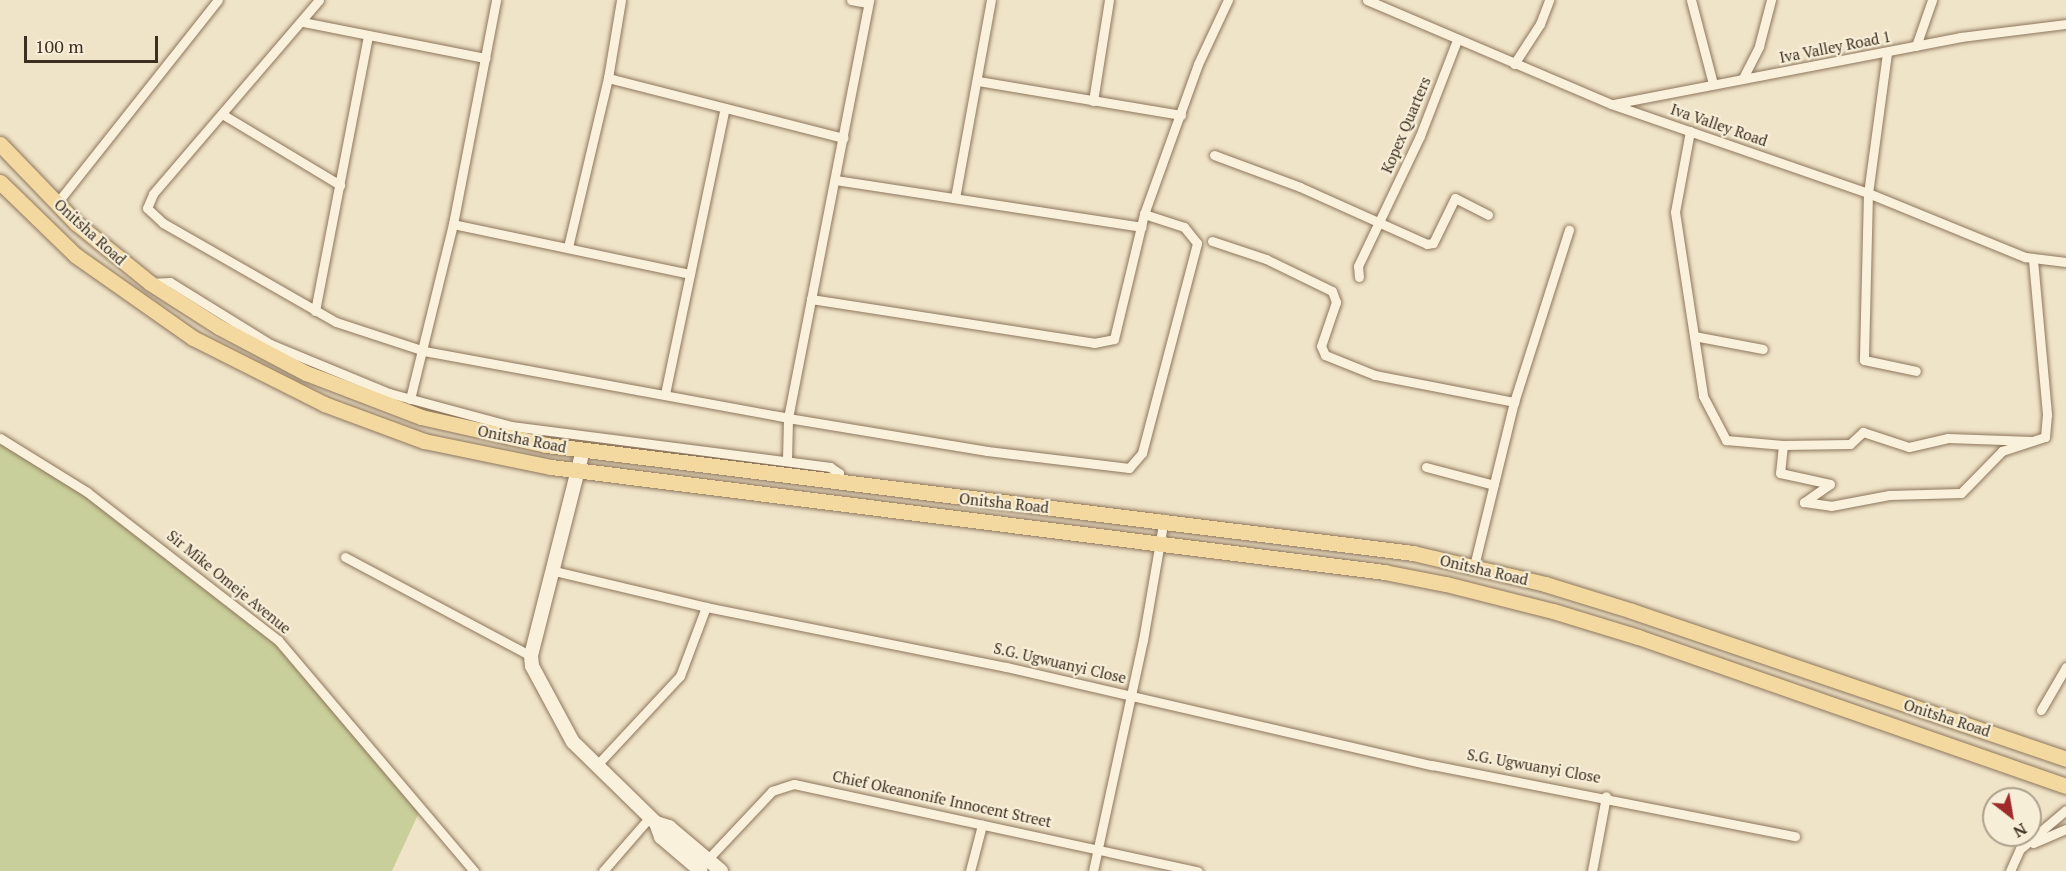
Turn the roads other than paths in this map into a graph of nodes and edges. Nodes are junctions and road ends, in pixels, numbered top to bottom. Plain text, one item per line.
1 (218, 0) edge
2 (319, 0) edge
3 (496, 0) edge
4 (621, 0) edge
5 (851, 0) edge
6 (991, 0) edge
7 (1109, 0) edge
8 (1228, 0) edge
9 (1367, 0) edge
10 (1549, 0) edge
11 (1690, 0) edge
12 (1771, 0) edge
13 (1932, 0) edge
14 (869, 1) edge
15 (303, 22) junction
16 (2066, 24) edge
17 (368, 35) junction
18 (1457, 40) junction
19 (1916, 46) junction
20 (1887, 53) junction
21 (485, 58) junction
22 (1514, 64) junction
23 (608, 78) junction
24 (1743, 78) junction
25 (978, 81) junction
26 (1713, 84) junction
27 (1093, 101) junction
28 (1611, 104) junction
29 (725, 108) junction
30 (222, 114) junction
31 (1181, 115) junction
32 (1690, 131) junction
33 (843, 138) junction
34 (0, 144) edge
35 (1214, 155) dead end
36 (835, 180) junction
37 (0, 182) edge
38 (340, 184) junction
39 (1868, 193) junction
40 (955, 198) junction
41 (57, 203) junction
42 (1144, 214) junction
43 (1488, 215) dead end
44 (1379, 221) junction
45 (453, 224) junction
46 (1141, 227) junction
47 (1569, 230) dead end
48 (1212, 241) dead end
49 (568, 247) junction
50 (2033, 259) junction
51 (2066, 262) edge
52 (690, 274) junction
53 (1359, 277) dead end
54 (150, 283) junction
55 (811, 300) junction
56 (315, 311) junction
57 (1694, 336) junction
58 (1763, 349) dead end
59 (424, 351) junction
60 (1916, 371) dead end
61 (665, 394) junction
62 (410, 399) junction
63 (1514, 402) junction
64 (788, 418) junction
65 (0, 438) edge
66 (2041, 441) junction
67 (1783, 445) junction
68 (583, 450) junction
69 (787, 460) junction
70 (1426, 467) dead end
71 (578, 471) junction
72 (838, 483) junction
73 (1494, 485) junction
74 (1164, 519) junction
75 (1161, 544) junction
76 (345, 557) dead end
77 (1474, 566) junction
78 (554, 571) junction
79 (706, 607) junction
80 (531, 656) junction
81 (2066, 667) edge
82 (1130, 696) junction
83 (2041, 710) dead end
84 (2066, 759) edge
85 (596, 766) junction
86 (2066, 786) edge
87 (1606, 796) junction
88 (2066, 810) edge
89 (653, 820) junction
90 (982, 825) junction
91 (2066, 829) edge
92 (1795, 836) dead end
93 (1098, 848) junction
94 (2020, 849) junction
95 (704, 866) edge
96 (474, 871) edge
97 (603, 871) edge
98 (721, 871) edge
99 (970, 871) edge
100 (1093, 871) edge
101 (1198, 871) edge
102 (1592, 871) edge
103 (2010, 871) edge

1 - 41 street
2 - 15 street
3 - 21 street
4 - 23 street
5 - 14 street
6 - 25 street
7 - 27 street
8 - 31 street
9 - 18 street, Iva Valley Road
10 - 22 street
11 - 26 street
12 - 24 street
13 - 19 street
14 - 33 street
15 - 17 street
15 - 30 street
16 - 19 street, Iva Valley Road 1
17 - 21 street
17 - 38 street
18 - 22 street, Iva Valley Road
18 - 44 street, Kopex Quarters
19 - 20 street, Iva Valley Road 1
20 - 24 street, Iva Valley Road 1
20 - 39 street
21 - 45 street
22 - 28 street, Iva Valley Road
23 - 29 street
23 - 49 street
24 - 26 street, Iva Valley Road 1
25 - 27 street
25 - 40 street
26 - 28 street, Iva Valley Road 1
27 - 31 street
28 - 32 street, Iva Valley Road
29 - 33 street
29 - 52 street
30 - 38 street
30 - 56 street
31 - 42 street
32 - 39 street, Iva Valley Road
32 - 57 street
33 - 36 street
34 - 41 main road, Onitsha Road
35 - 44 street
36 - 40 street
36 - 55 street
37 - 71 main road, Onitsha Road
38 - 56 street
39 - 50 street, Iva Valley Road
39 - 60 street
40 - 46 street
41 - 54 main road, Onitsha Road
42 - 46 street
42 - 64 street
43 - 44 street
44 - 53 street, Kopex Quarters
45 - 49 street
45 - 59 street
46 - 55 street
47 - 63 street
48 - 63 street
49 - 52 street
50 - 51 street, Iva Valley Road
50 - 66 street
52 - 61 street
54 - 62 street
54 - 68 main road, Onitsha Road
55 - 64 street
56 - 59 street
57 - 58 street
57 - 67 street
59 - 61 street
59 - 62 street
61 - 64 street
62 - 69 street
63 - 73 street
64 - 69 street
65 - 96 street, Sir Mike Omeje Avenue
66 - 67 street
66 - 67 street
68 - 71 main road
68 - 72 main road, Onitsha Road
69 - 72 street
70 - 73 street
71 - 75 main road, Onitsha Road
71 - 78 main road
72 - 74 main road, Onitsha Road
73 - 77 street
74 - 75 street
74 - 77 main road, Onitsha Road
75 - 82 street
75 - 86 main road, Onitsha Road
76 - 80 street
77 - 84 main road, Onitsha Road
78 - 79 street, S.G. Ugwuanyi Close
78 - 80 main road
79 - 82 street, S.G. Ugwuanyi Close
79 - 85 street
80 - 85 main road
81 - 83 street
82 - 87 street, S.G. Ugwuanyi Close
82 - 93 street
85 - 89 main road
87 - 92 street
87 - 102 street, S.G. Ugwuanyi Close
88 - 94 street
89 - 95 main road
89 - 97 street
90 - 93 street, Chief Okeanonife Innocent Street
90 - 95 street, Chief Okeanonife Innocent Street
90 - 99 street
91 - 94 street
93 - 100 street
93 - 101 street, Chief Okeanonife Innocent Street
94 - 103 street
95 - 98 main road

